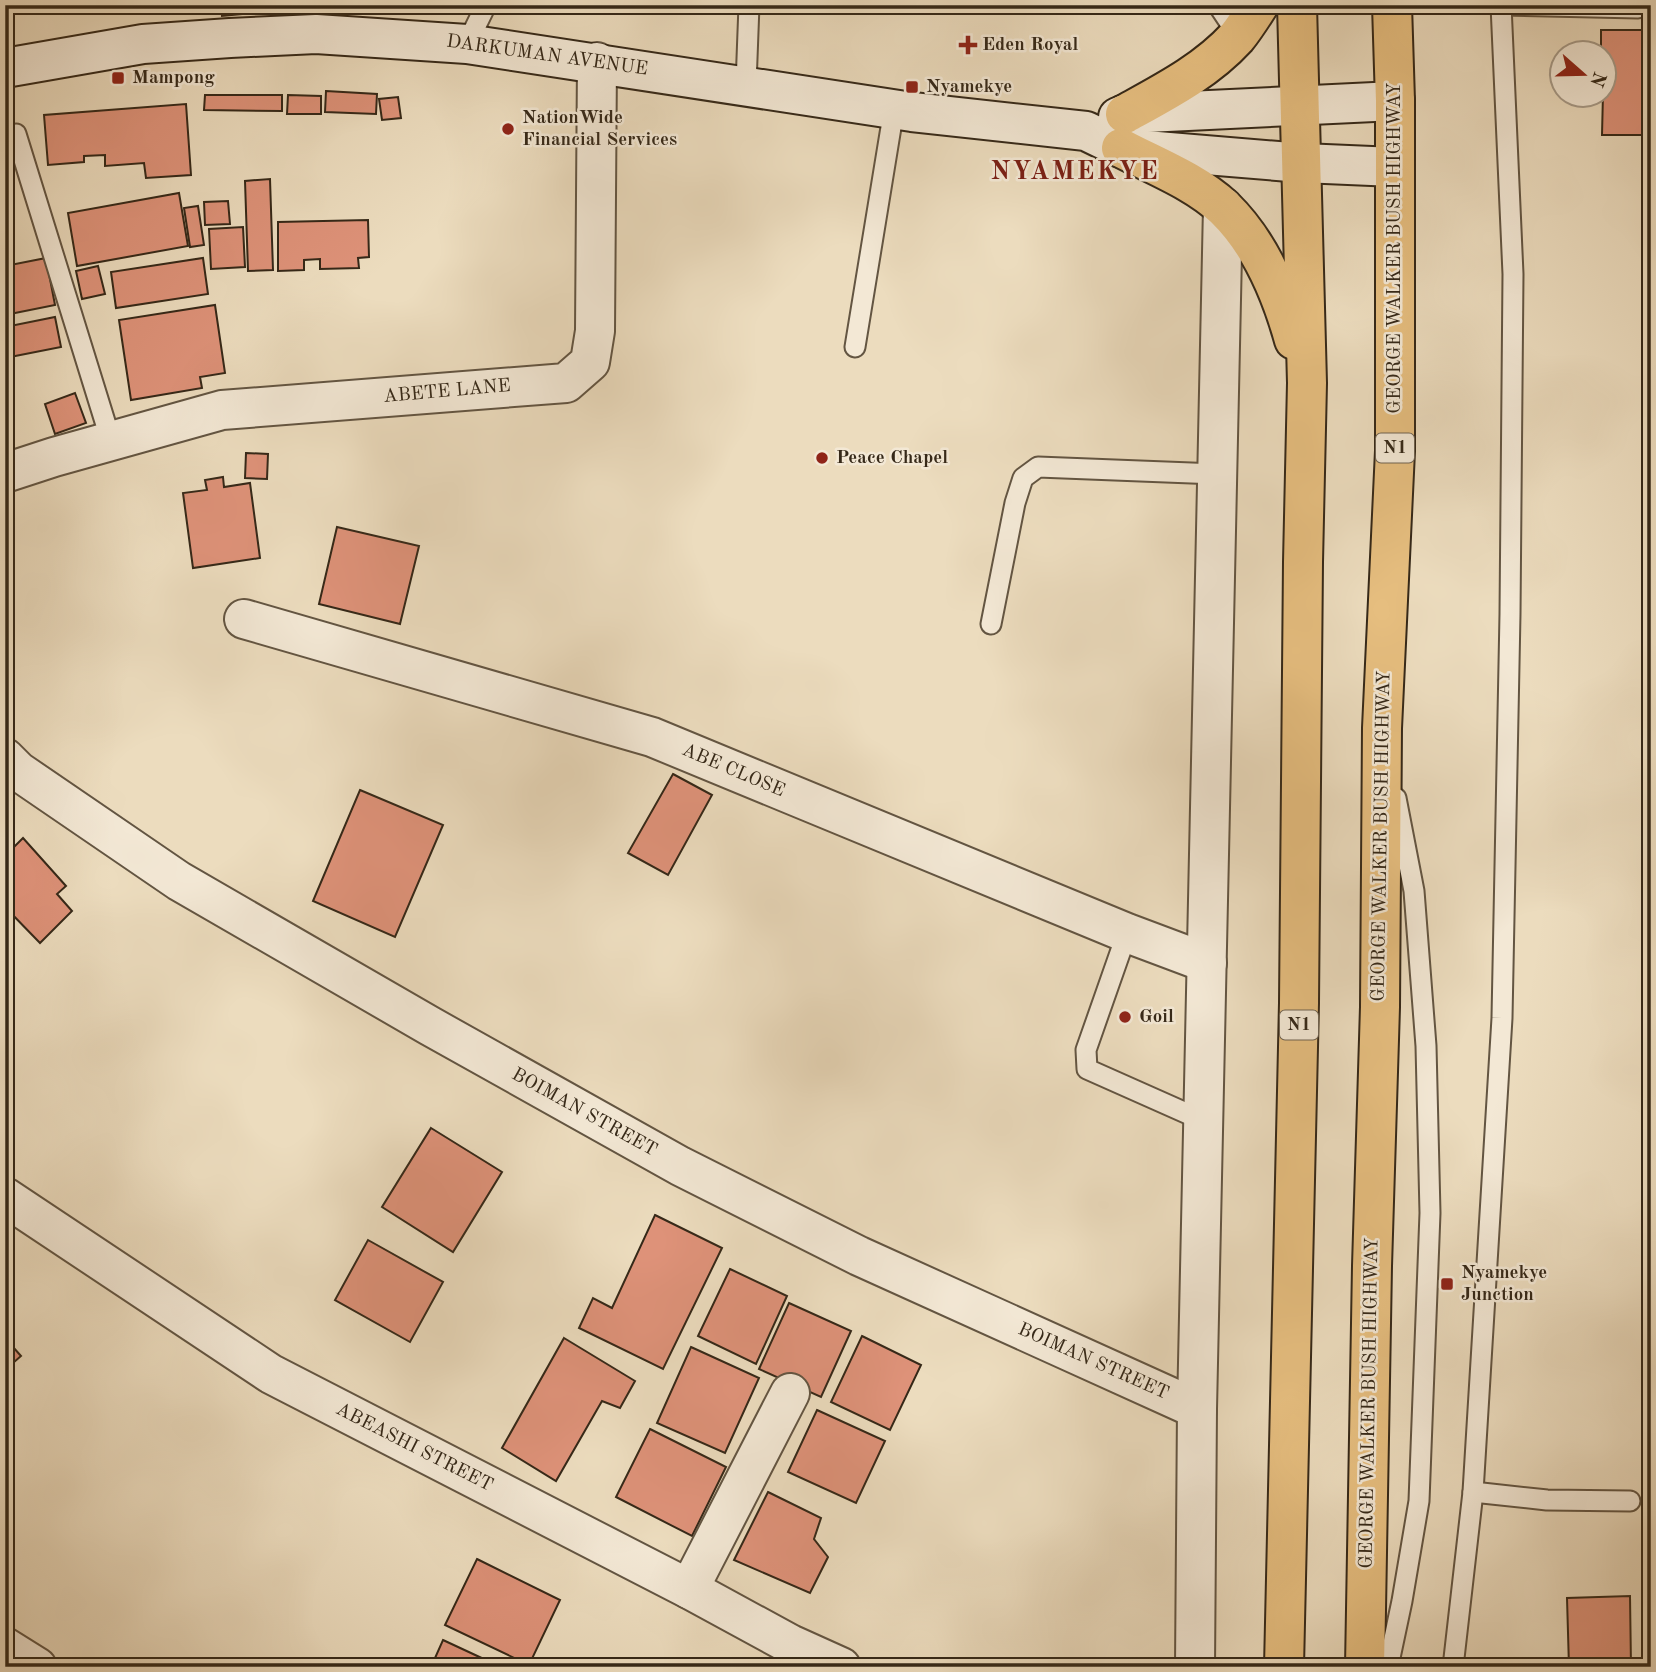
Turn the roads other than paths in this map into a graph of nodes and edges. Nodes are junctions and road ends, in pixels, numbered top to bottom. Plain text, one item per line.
1 (486, 5) edge
2 (749, 5) edge
3 (1297, 5) edge
4 (1392, 5) edge
5 (1648, 5) edge
6 (1239, 15) edge
7 (467, 44) junction
8 (597, 62) junction
9 (5, 68) edge
10 (746, 85) junction
11 (1395, 102) junction
12 (1300, 105) junction
13 (894, 109) junction
14 (1123, 131) junction
15 (16, 134) dead end
16 (1302, 163) junction
17 (1395, 167) junction
18 (1223, 207) junction
19 (855, 347) dead end
20 (1307, 383) junction
21 (111, 441) junction
22 (5, 474) edge
23 (1217, 474) junction
24 (244, 619) dead end
25 (991, 624) dead end
26 (1382, 728) junction
27 (5, 758) edge
28 (1127, 933) junction
29 (1208, 963) junction
30 (1204, 1121) junction
31 (5, 1198) edge
32 (790, 1392) dead end
33 (1197, 1409) junction
34 (1473, 1492) junction
35 (1630, 1502) dead end
36 (689, 1589) junction
37 (1284, 1618) junction
38 (5, 1647) edge
39 (37, 1667) edge
40 (841, 1667) edge
41 (1195, 1667) edge
42 (1261, 1667) edge
43 (1284, 1667) edge
44 (1365, 1667) edge
45 (1388, 1667) edge
46 (1453, 1667) edge

1 - 7 lane
2 - 10 lane
3 - 12 highway, N1
4 - 11 highway, GEORGE WALKER BUSH HIGHWAY / N1
5 - 34 lane
6 - 14 highway
7 - 8 street, DARKUMAN AVENUE
7 - 9 street, DARKUMAN AVENUE
8 - 10 street, DARKUMAN AVENUE
8 - 21 street, ABETE LANE
10 - 13 street, DARKUMAN AVENUE
11 - 12 street, DARKUMAN AVENUE
11 - 17 highway, GEORGE WALKER BUSH HIGHWAY / N1
12 - 14 street, DARKUMAN AVENUE
12 - 16 highway, N1
13 - 14 street, DARKUMAN AVENUE
13 - 19 lane
14 - 16 street, DARKUMAN AVENUE
14 - 18 highway
15 - 21 lane
16 - 17 street, DARKUMAN AVENUE
16 - 20 highway, N1
17 - 26 highway, GEORGE WALKER BUSH HIGHWAY / N1
18 - 20 highway
18 - 23 street
20 - 37 highway, N1
21 - 22 street, ABETE LANE
23 - 25 lane
23 - 29 street
24 - 28 street, ABE CLOSE
26 - 44 highway, GEORGE WALKER BUSH HIGHWAY / N1
26 - 45 lane
27 - 33 street, BOIMAN STREET
28 - 29 street, ABE CLOSE
28 - 30 lane
29 - 30 street
30 - 33 street
31 - 36 street, ABEASHI STREET
32 - 36 street
33 - 41 street
34 - 35 lane
34 - 46 lane
36 - 40 street, ABEASHI STREET
37 - 42 highway
37 - 43 highway, N1
38 - 39 street

